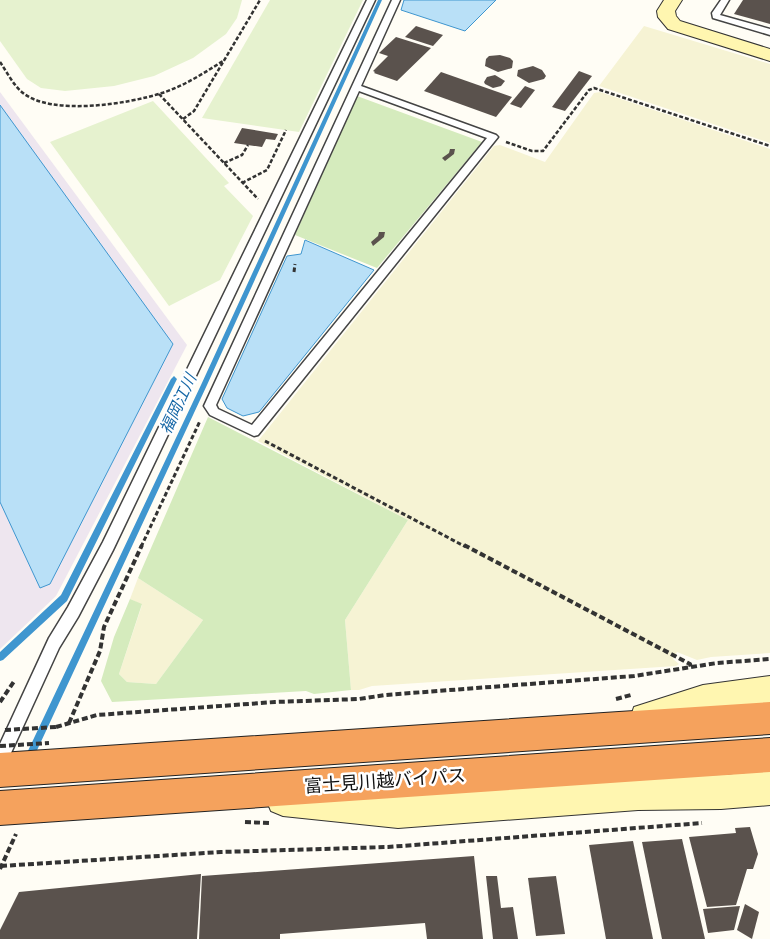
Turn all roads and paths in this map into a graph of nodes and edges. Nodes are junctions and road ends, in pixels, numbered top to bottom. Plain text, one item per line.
1 (260, 0) edge
2 (371, 0) edge
3 (396, 0) edge
4 (673, 0) edge
5 (724, 0) edge
6 (770, 32) edge
7 (770, 55) edge
8 (223, 61) junction
9 (0, 62) edge
10 (355, 88) junction
11 (159, 94) junction
12 (183, 119) junction
13 (286, 130) dead end
14 (493, 137) junction
15 (248, 145) dead end
16 (770, 146) edge
17 (224, 164) junction
18 (242, 183) junction
19 (262, 203) dead end
20 (210, 406) junction
21 (254, 431) junction
22 (770, 659) edge
23 (691, 668) junction
24 (770, 692) edge
25 (770, 718) edge
26 (69, 723) junction
27 (616, 728) junction
28 (5, 730) dead end
29 (0, 746) edge
30 (44, 755) junction
31 (770, 755) edge
32 (0, 761) edge
33 (0, 770) edge
34 (770, 788) edge
35 (217, 793) junction
36 (12, 816) edge
37 (711, 822) dead end
38 (0, 868) edge

1 - 8 path
2 - 32 lane
3 - 10 lane
4 - 7 main road
5 - 6 lane
8 - 11 path
8 - 12 path
9 - 11 path
10 - 14 lane
10 - 20 lane
11 - 12 path
12 - 17 path
13 - 18 path
14 - 16 path
14 - 21 lane
15 - 17 path
17 - 18 path
18 - 19 path
20 - 21 lane
20 - 26 path
21 - 23 path
22 - 23 path
23 - 26 path
24 - 27 main road
25 - 27 highway
26 - 28 path, bridge
27 - 30 highway
29 - 30 path, bridge
30 - 33 highway
31 - 35 highway, 富士見川越バイパス
34 - 35 main road
35 - 36 highway, 富士見川越バイパス
36 - 38 path
37 - 38 path

